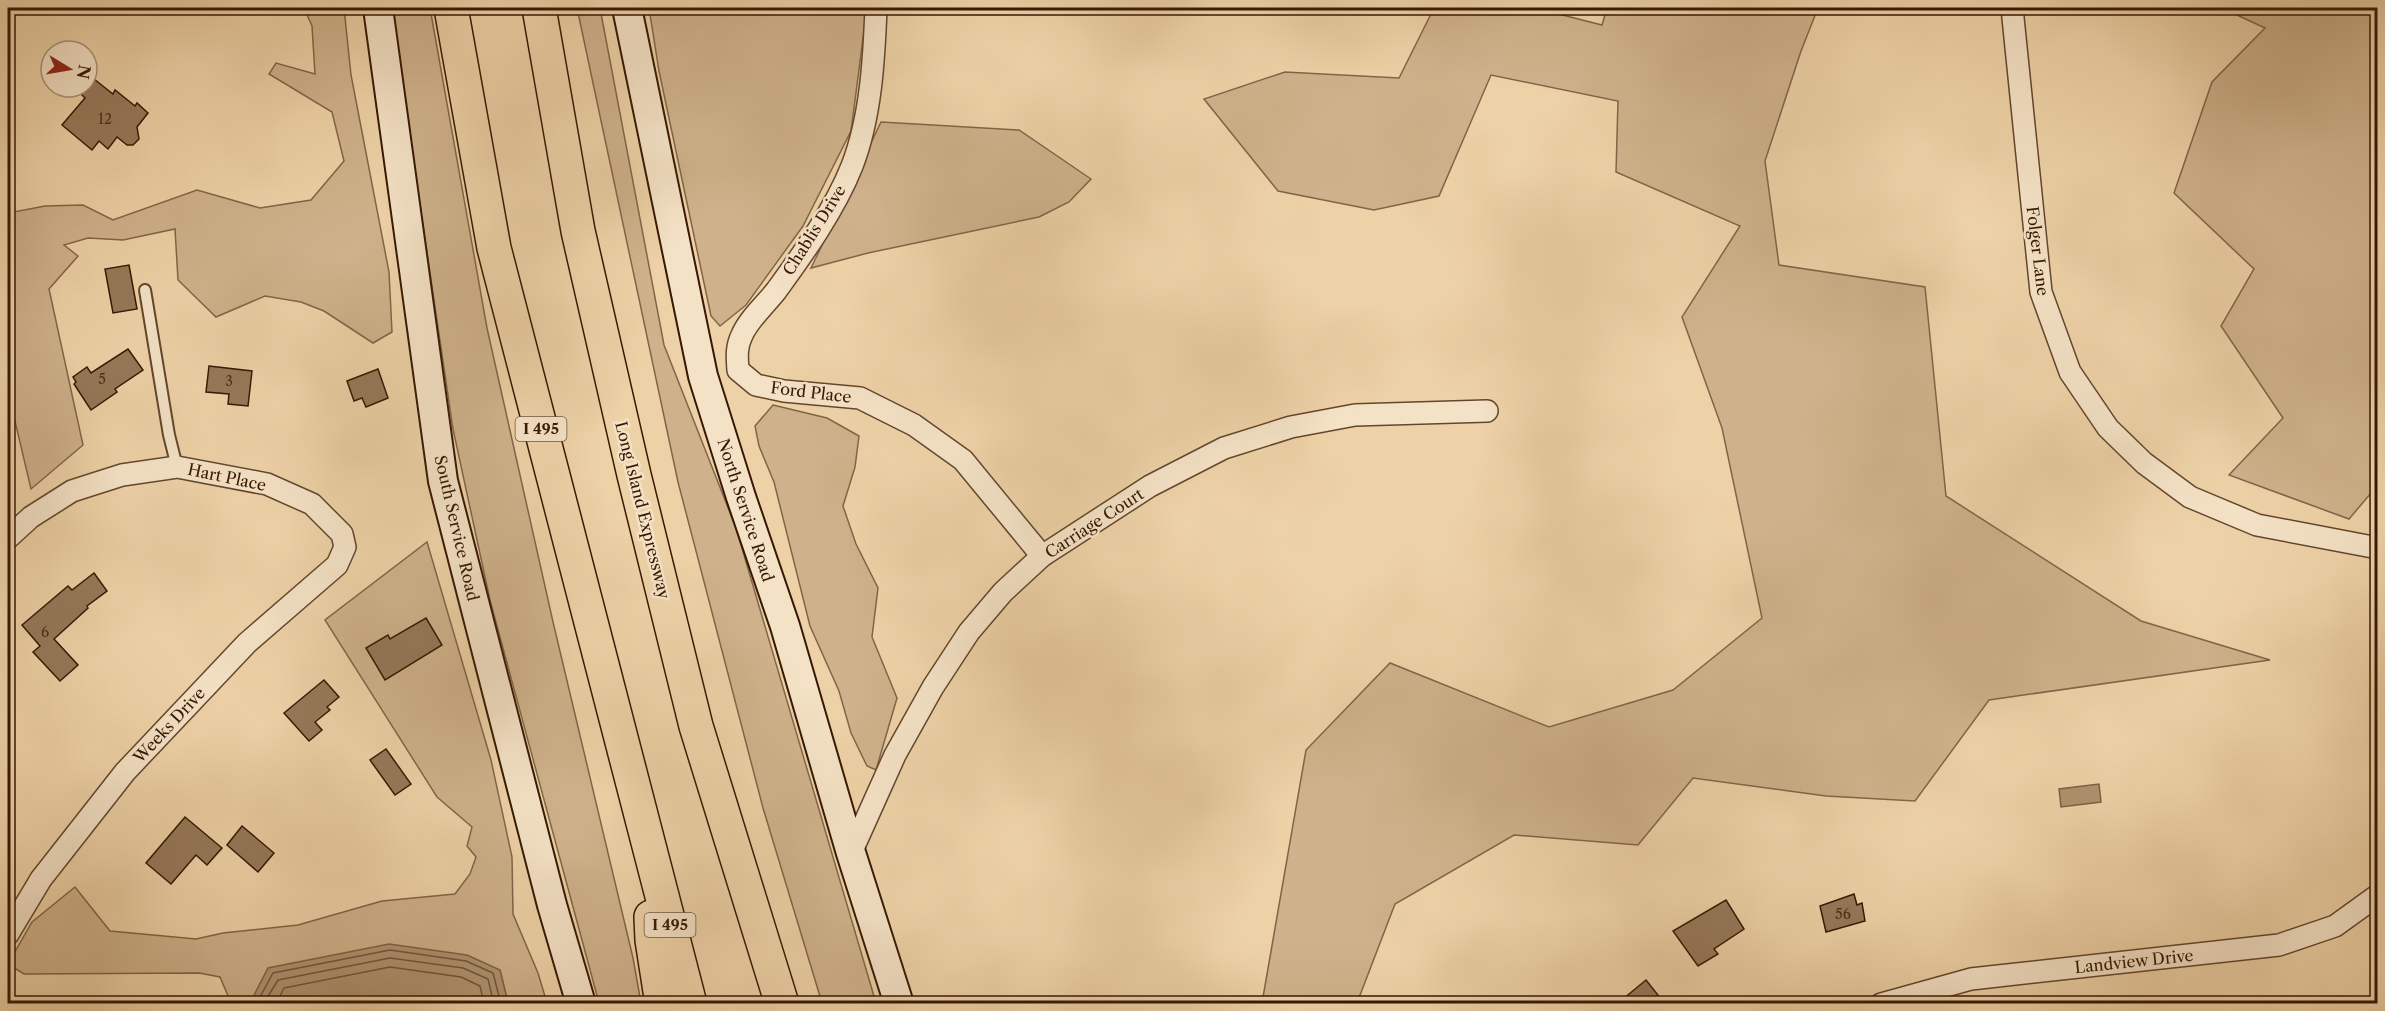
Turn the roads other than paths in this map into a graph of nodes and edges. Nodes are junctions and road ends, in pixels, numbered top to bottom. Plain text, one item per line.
1 (378, 8) edge
2 (451, 8) edge
3 (539, 8) edge
4 (627, 8) edge
5 (876, 8) edge
6 (2012, 8) edge
7 (145, 290) dead end
8 (738, 370) joint
9 (1487, 411) dead end
10 (177, 467) junction
11 (342, 534) joint
12 (8, 538) edge
13 (2378, 548) edge
14 (1042, 556) junction
15 (696, 726) junction
16 (648, 846) junction
17 (851, 853) junction
18 (2378, 896) edge
19 (8, 934) edge
20 (581, 1004) edge
21 (662, 1004) edge
22 (690, 1004) edge
23 (782, 1004) edge
24 (805, 1004) edge
25 (899, 1004) edge
26 (1881, 1004) edge

1 - 20 main road, South Service Road
2 - 16 highway, I 495
3 - 15 highway, Long Island Expressway
4 - 17 main road, North Service Road
5 - 8 street, Chablis Drive
6 - 13 street, Folger Lane
7 - 10 lane
8 - 14 street, Ford Place
9 - 14 street, Carriage Court
10 - 11 street, Hart Place
10 - 12 street, Hart Place
11 - 19 street, Weeks Drive
14 - 17 street, Carriage Court
15 - 23 highway, Long Island Expressway
15 - 24 highway
16 - 21 highway
16 - 22 highway, I 495
17 - 25 main road, North Service Road
18 - 26 street, Landview Drive

